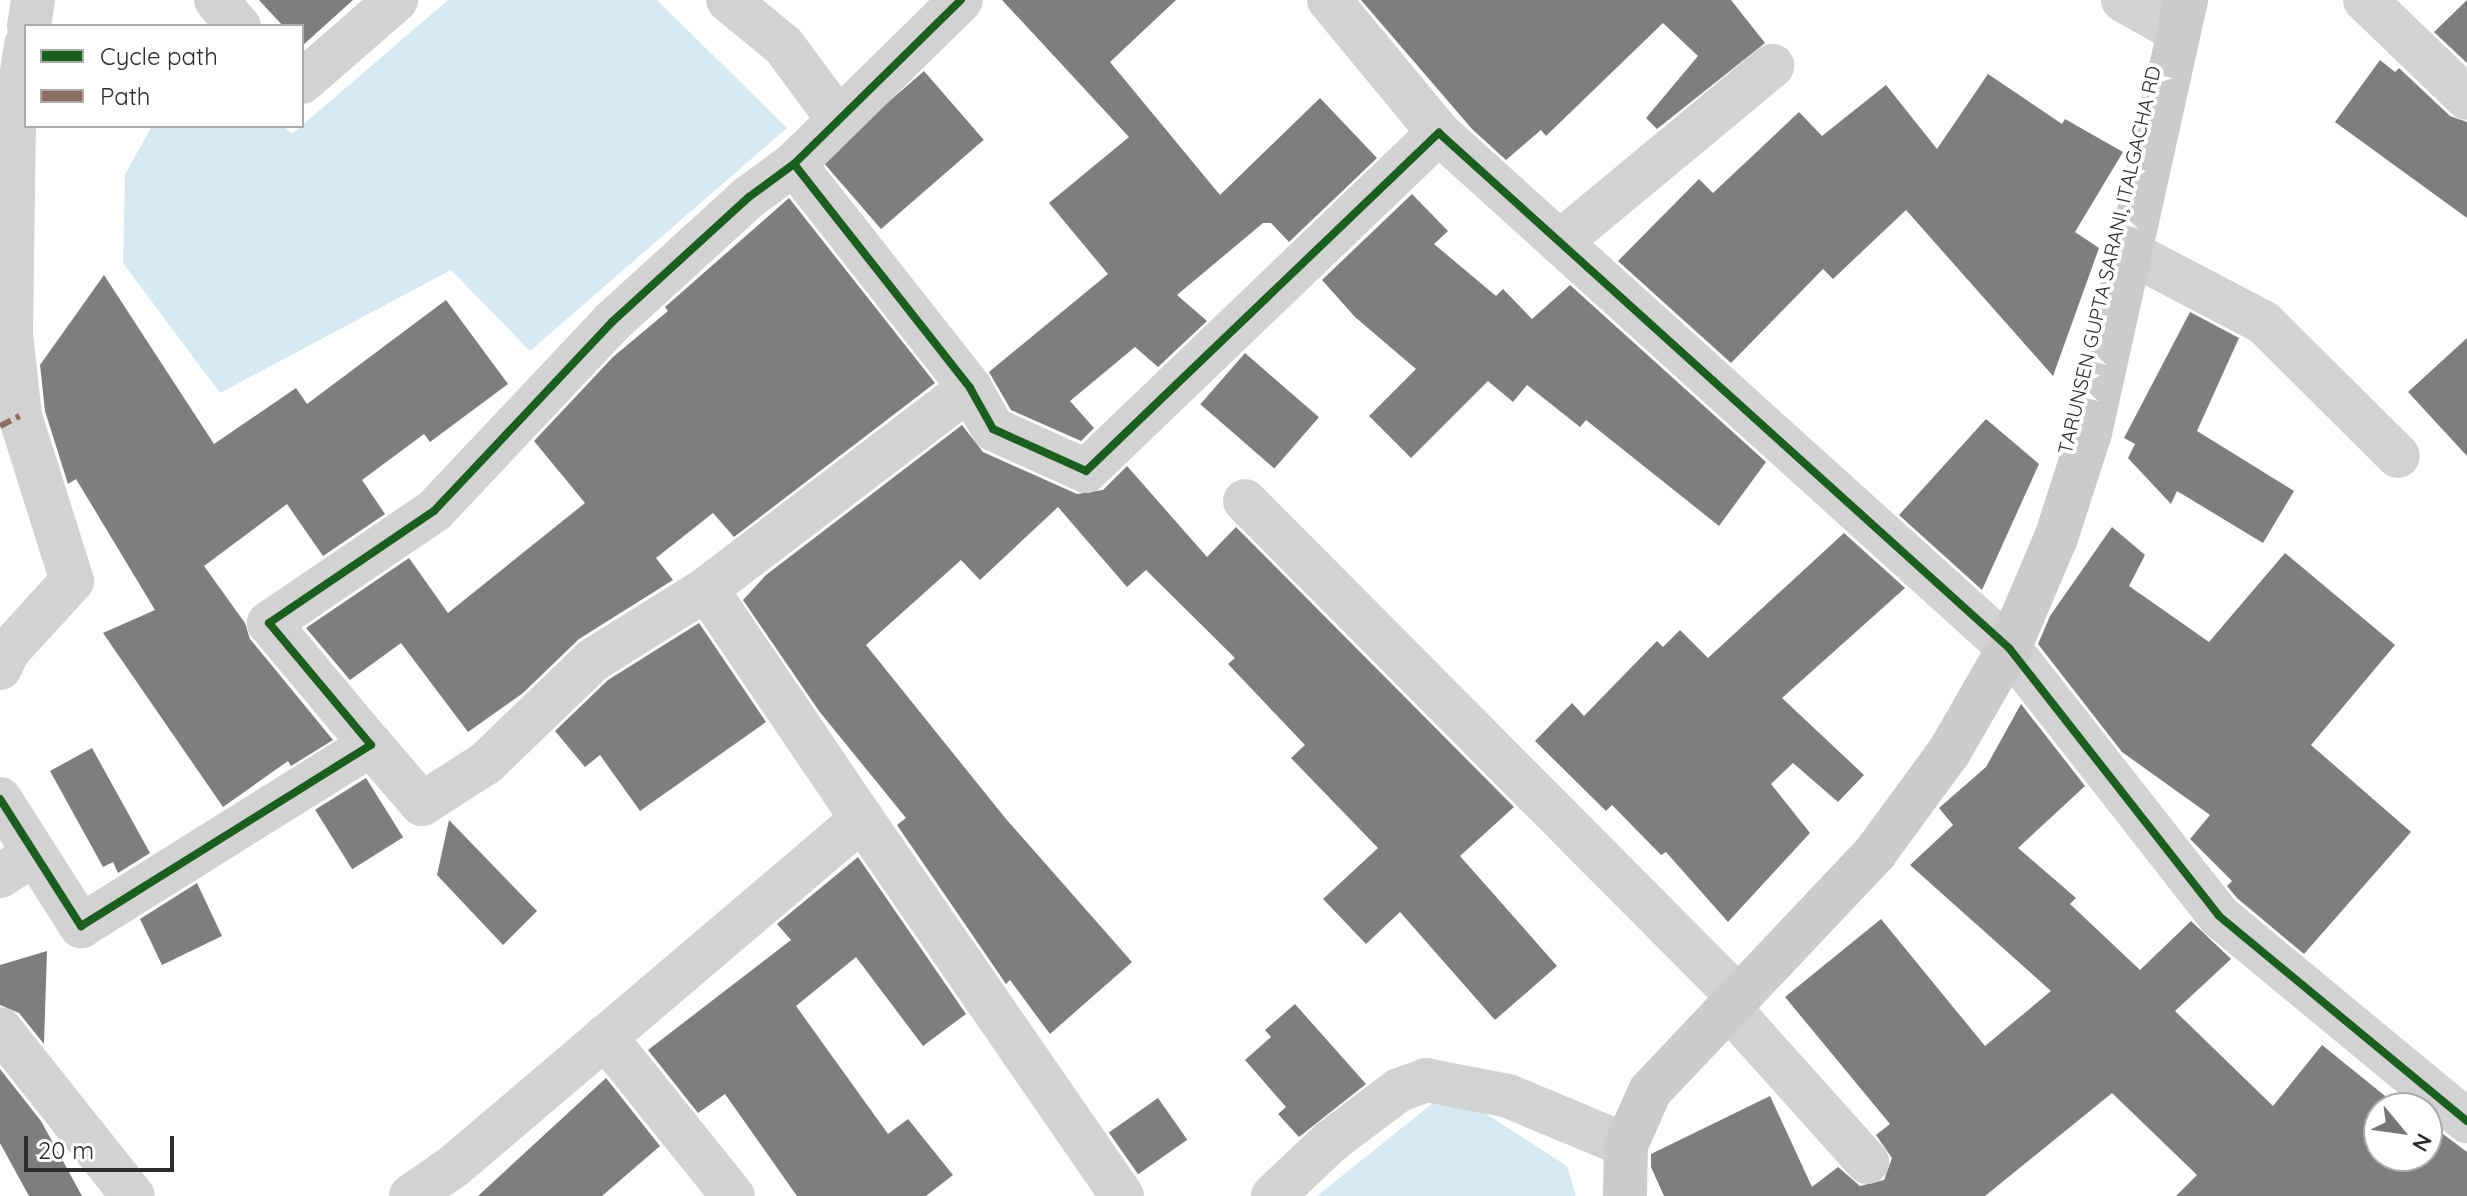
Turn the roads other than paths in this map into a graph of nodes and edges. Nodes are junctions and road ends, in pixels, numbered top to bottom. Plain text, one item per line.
1 (33, 0) edge
2 (216, 0) edge
3 (396, 0) edge
4 (728, 0) edge
5 (961, 0) edge
6 (1329, 0) edge
7 (2123, 0) edge
8 (2365, 0) edge
9 (2181, 15) edge
10 (29, 24) edge
11 (237, 24) edge
12 (24, 58) edge
13 (1772, 66) dead end
14 (304, 80) edge
15 (2467, 98) edge
16 (837, 118) junction
17 (1439, 133) junction
18 (794, 164) junction
19 (1560, 242) junction
20 (2129, 252) junction
21 (970, 388) junction
22 (10, 421) edge
23 (2398, 456) dead end
24 (1245, 501) dead end
25 (706, 589) junction
26 (2009, 648) junction
27 (0, 668) edge
28 (371, 745) junction
29 (0, 799) edge
30 (862, 819) junction
31 (17, 865) edge
32 (1734, 1002) junction
33 (0, 1029) edge
34 (605, 1037) junction
35 (2467, 1121) edge
36 (1626, 1145) junction
37 (1867, 1162) dead end
38 (133, 1196) edge
39 (411, 1196) edge
40 (733, 1196) edge
41 (1122, 1196) edge
42 (1273, 1196) edge
43 (1625, 1196) edge

1 - 10 street
2 - 11 street
3 - 14 street
4 - 16 street
5 - 16 street
6 - 17 street
7 - 9 street
8 - 15 street
9 - 20 street, TARUNSEN GUPTA SARANI, ITALGACHA RD
12 - 22 street
13 - 19 street
16 - 18 street
17 - 19 street
17 - 21 street
18 - 21 street
18 - 28 street
19 - 26 street
20 - 23 street
20 - 26 street, TARUNSEN GUPTA SARANI, ITALGACHA RD
21 - 25 street
22 - 27 street
24 - 32 street
25 - 28 street
25 - 30 street
26 - 32 street, TARUNSEN GUPTA SARANI, ITALGACHA RD
26 - 35 street
28 - 31 street
29 - 31 street
30 - 34 street
30 - 41 street
32 - 36 street, TARUNSEN GUPTA SARANI, ITALGACHA RD
32 - 37 street
33 - 38 street
34 - 39 street
34 - 40 street
36 - 42 street
36 - 43 street, TARUNSEN GUPTA SARANI, ITALGACHA RD

